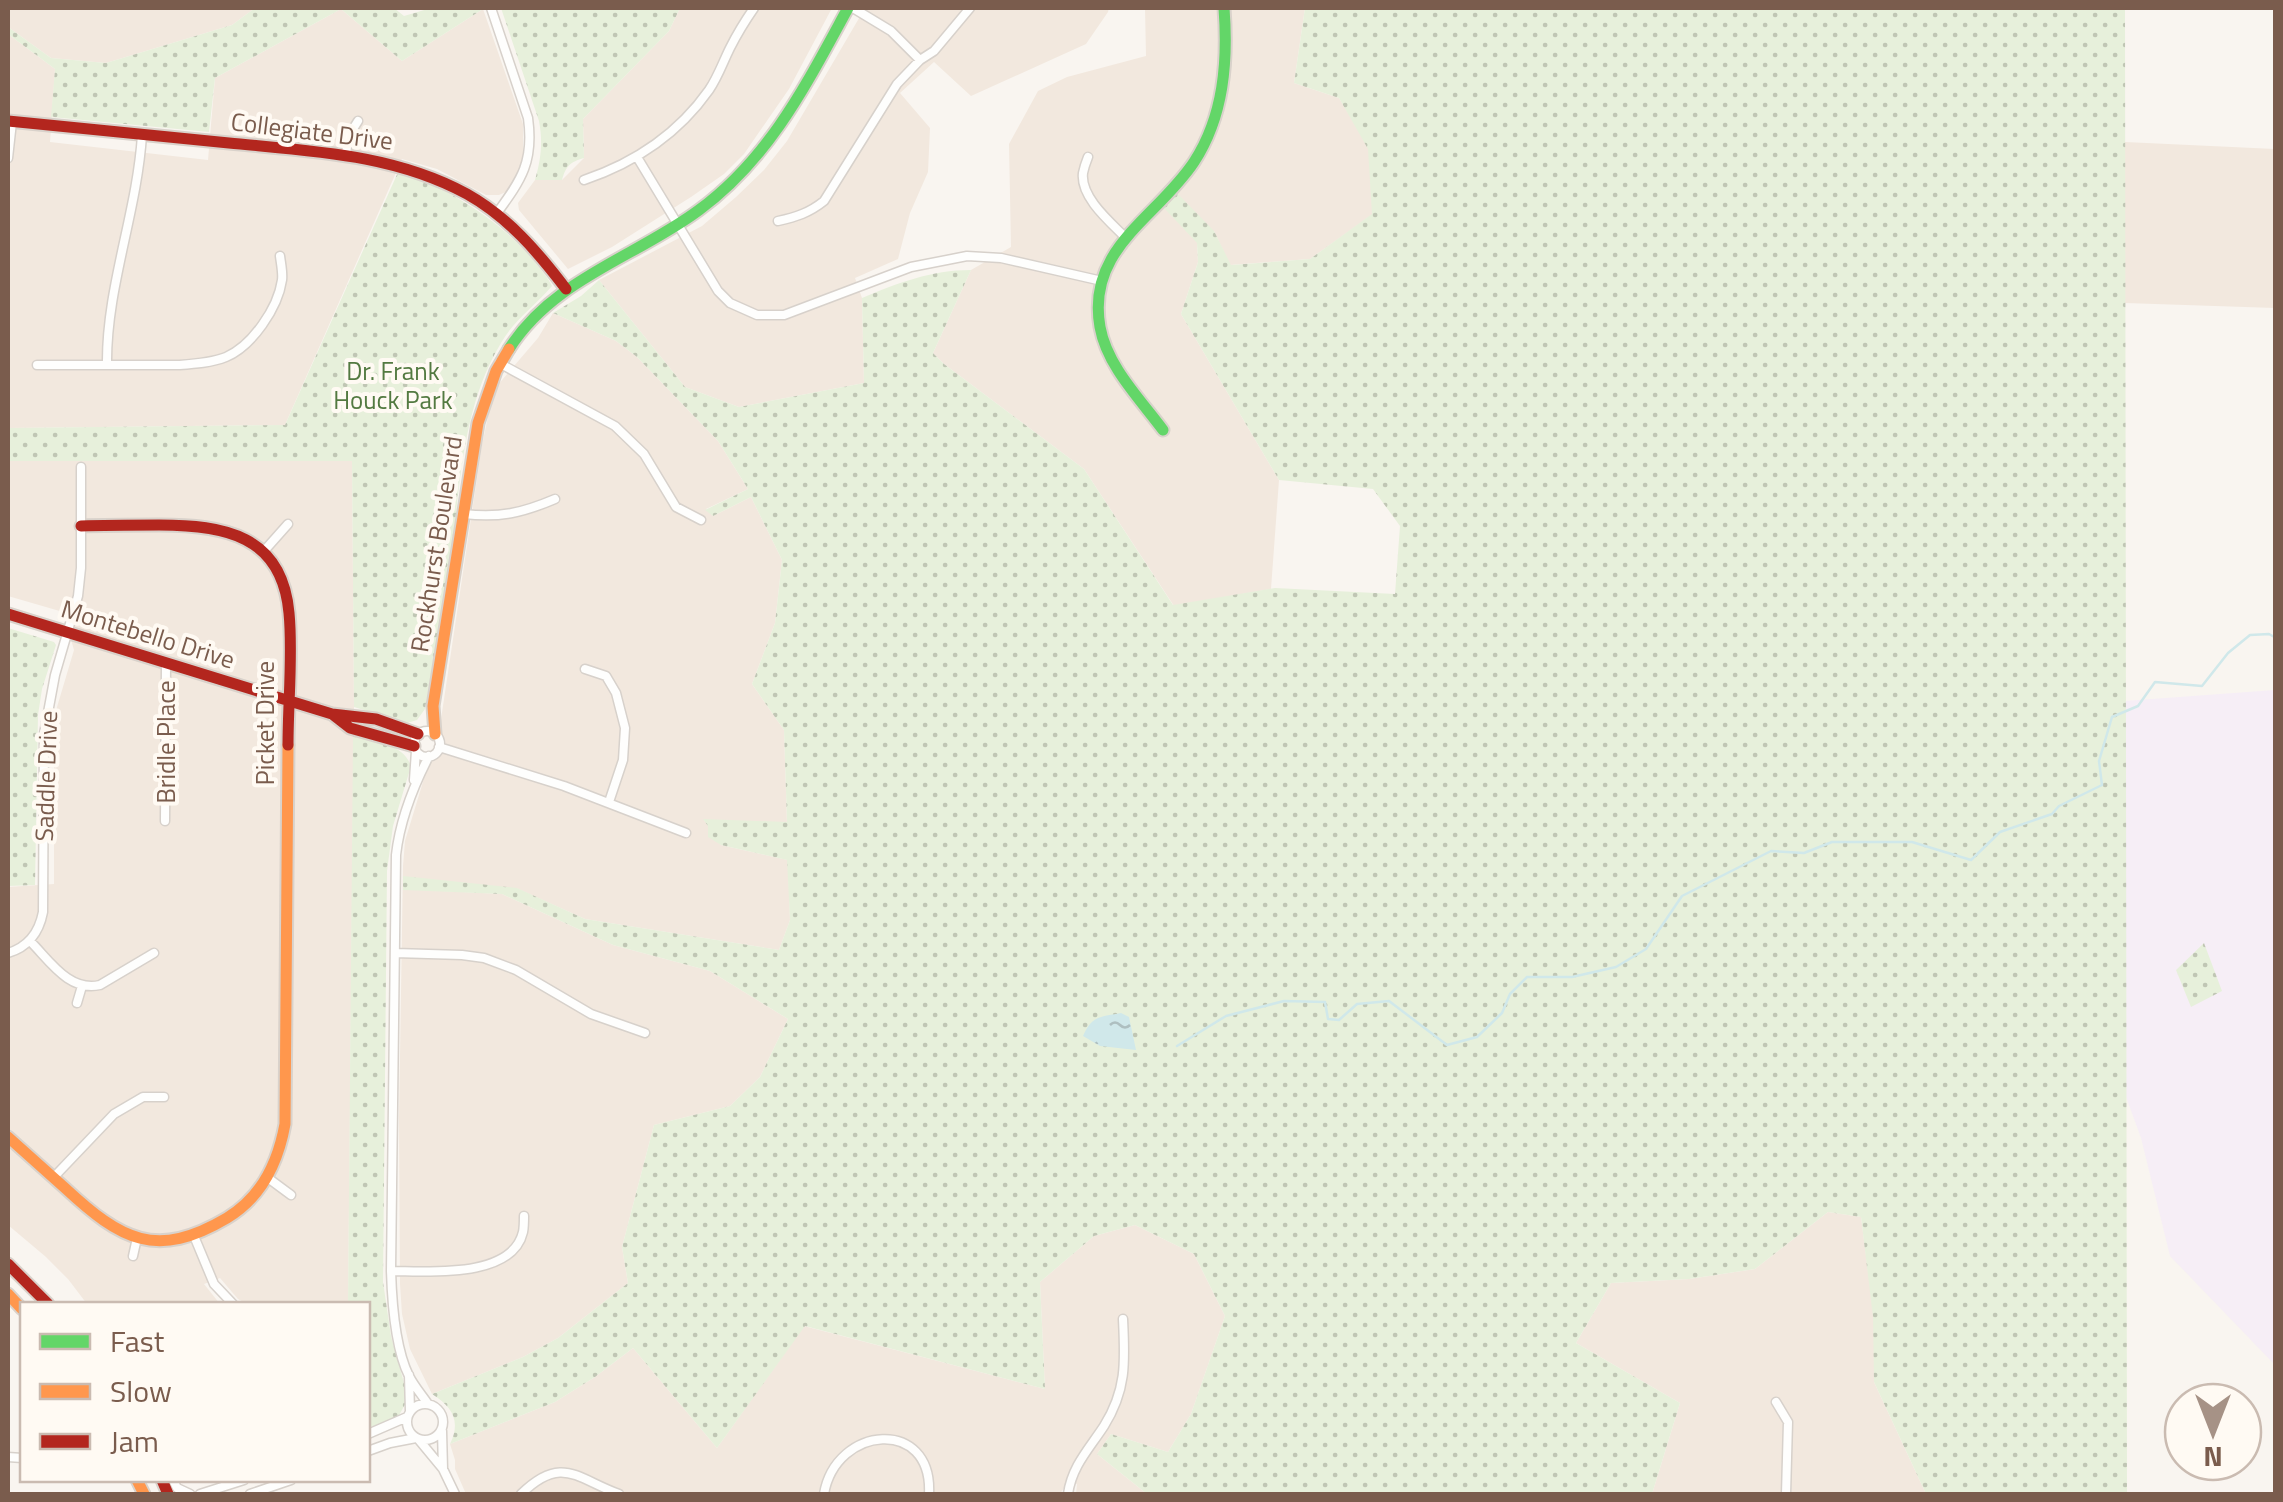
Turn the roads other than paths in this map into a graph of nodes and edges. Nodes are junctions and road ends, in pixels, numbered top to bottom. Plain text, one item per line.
1 (492, 8) edge
2 (754, 8) edge
3 (850, 8) edge
4 (970, 8) edge
5 (1224, 8) edge
6 (920, 60) junction
7 (10, 121) edge
8 (358, 121) dead end
9 (142, 135) junction
10 (346, 155) junction
11 (637, 157) junction
12 (1088, 157) dead end
13 (8, 158) edge
14 (584, 180) dead end
15 (498, 213) junction
16 (778, 221) dead end
17 (678, 225) junction
18 (1125, 237) junction
19 (280, 256) dead end
20 (1102, 281) junction
21 (566, 289) junction
22 (499, 363) junction
23 (38, 365) dead end
24 (107, 365) junction
25 (1163, 430) dead end
26 (82, 467) dead end
27 (555, 499) dead end
28 (464, 514) junction
29 (701, 520) dead end
30 (288, 524) dead end
31 (81, 526) junction
32 (264, 551) junction
33 (8, 614) edge
34 (68, 633) junction
35 (166, 663) junction
36 (585, 669) dead end
37 (288, 701) junction
38 (421, 739) junction
39 (439, 747) junction
40 (429, 756) junction
41 (414, 785) junction
42 (608, 802) junction
43 (165, 821) dead end
44 (686, 834) dead end
45 (272, 902) dead end
46 (287, 902) junction
47 (30, 940) junction
48 (395, 952) junction
49 (8, 953) edge
50 (154, 953) dead end
51 (82, 986) junction
52 (77, 1003) dead end
53 (271, 1028) dead end
54 (286, 1028) junction
55 (644, 1032) dead end
56 (164, 1097) dead end
57 (8, 1137) edge
58 (54, 1178) junction
59 (268, 1178) junction
60 (291, 1195) dead end
61 (524, 1216) dead end
62 (194, 1236) junction
63 (137, 1238) junction
64 (133, 1256) dead end
65 (8, 1264) edge
66 (391, 1271) junction
67 (46, 1302) edge
68 (230, 1302) edge
69 (1122, 1320) dead end
70 (409, 1376) junction
71 (1776, 1402) dead end
72 (428, 1404) junction
73 (408, 1415) junction
74 (442, 1431) junction
75 (370, 1433) edge
76 (417, 1438) junction
77 (370, 1450) edge
78 (443, 1469) junction
79 (238, 1482) edge
80 (284, 1482) edge
81 (200, 1494) edge
82 (250, 1494) edge
83 (454, 1494) edge
84 (520, 1494) edge
85 (620, 1494) edge
86 (824, 1494) edge
87 (929, 1494) edge
88 (1068, 1494) edge
89 (1786, 1494) edge

1 - 15 street
2 - 11 street
3 - 6 street
3 - 17 main road, Rockhurst Boulevard
4 - 6 street
5 - 18 main road
6 - 16 street
7 - 9 main road, Collegiate Drive
7 - 13 street
8 - 10 street
9 - 10 main road, Collegiate Drive
9 - 24 street
10 - 15 main road, Collegiate Drive
11 - 14 street
11 - 17 street
12 - 18 street
15 - 21 main road, Collegiate Drive
17 - 20 street
17 - 21 main road, Rockhurst Boulevard
18 - 20 main road
19 - 24 street
20 - 25 main road
21 - 22 main road, Rockhurst Boulevard
22 - 28 main road, Rockhurst Boulevard
22 - 29 street
23 - 24 street
26 - 31 street, Saddle Drive
27 - 28 street
28 - 38 main road, Rockhurst Boulevard
30 - 32 street
31 - 32 main road
31 - 34 street, Saddle Drive
32 - 37 main road, Picket Drive
33 - 34 main road, Montebello Drive
34 - 35 main road, Montebello Drive
34 - 47 street, Saddle Drive
35 - 37 main road, Montebello Drive
35 - 43 street, Bridle Place
36 - 42 street
37 - 38 main road, Montebello Drive
37 - 46 main road, Picket Drive
38 - 39 street
38 - 40 street
38 - 41 street, Rockhurst Boulevard
39 - 40 street
39 - 42 street
40 - 41 street, Rockhurst Boulevard
41 - 48 street, Rockhurst Boulevard
42 - 44 street
45 - 46 street
46 - 54 main road, Picket Drive
47 - 49 street
47 - 51 street
48 - 55 street
48 - 66 street, Rockhurst Boulevard
50 - 51 street
51 - 52 street
53 - 54 street
54 - 59 main road, Picket Drive
56 - 58 street
57 - 58 main road, Picket Drive
58 - 63 main road, Picket Drive
59 - 60 street
59 - 62 main road, Picket Drive
61 - 66 street
62 - 63 main road, Picket Drive
62 - 68 street
63 - 64 street
65 - 67 main road
66 - 70 street, Rockhurst Boulevard
69 - 88 street
70 - 72 street, Rockhurst Boulevard
70 - 73 street, Rockhurst Boulevard
71 - 89 street
72 - 73 street
72 - 74 street
73 - 75 street
73 - 76 street
74 - 76 street
74 - 78 street
76 - 77 street
76 - 78 street
78 - 83 street
79 - 81 street
80 - 82 street
84 - 85 street
86 - 87 street

